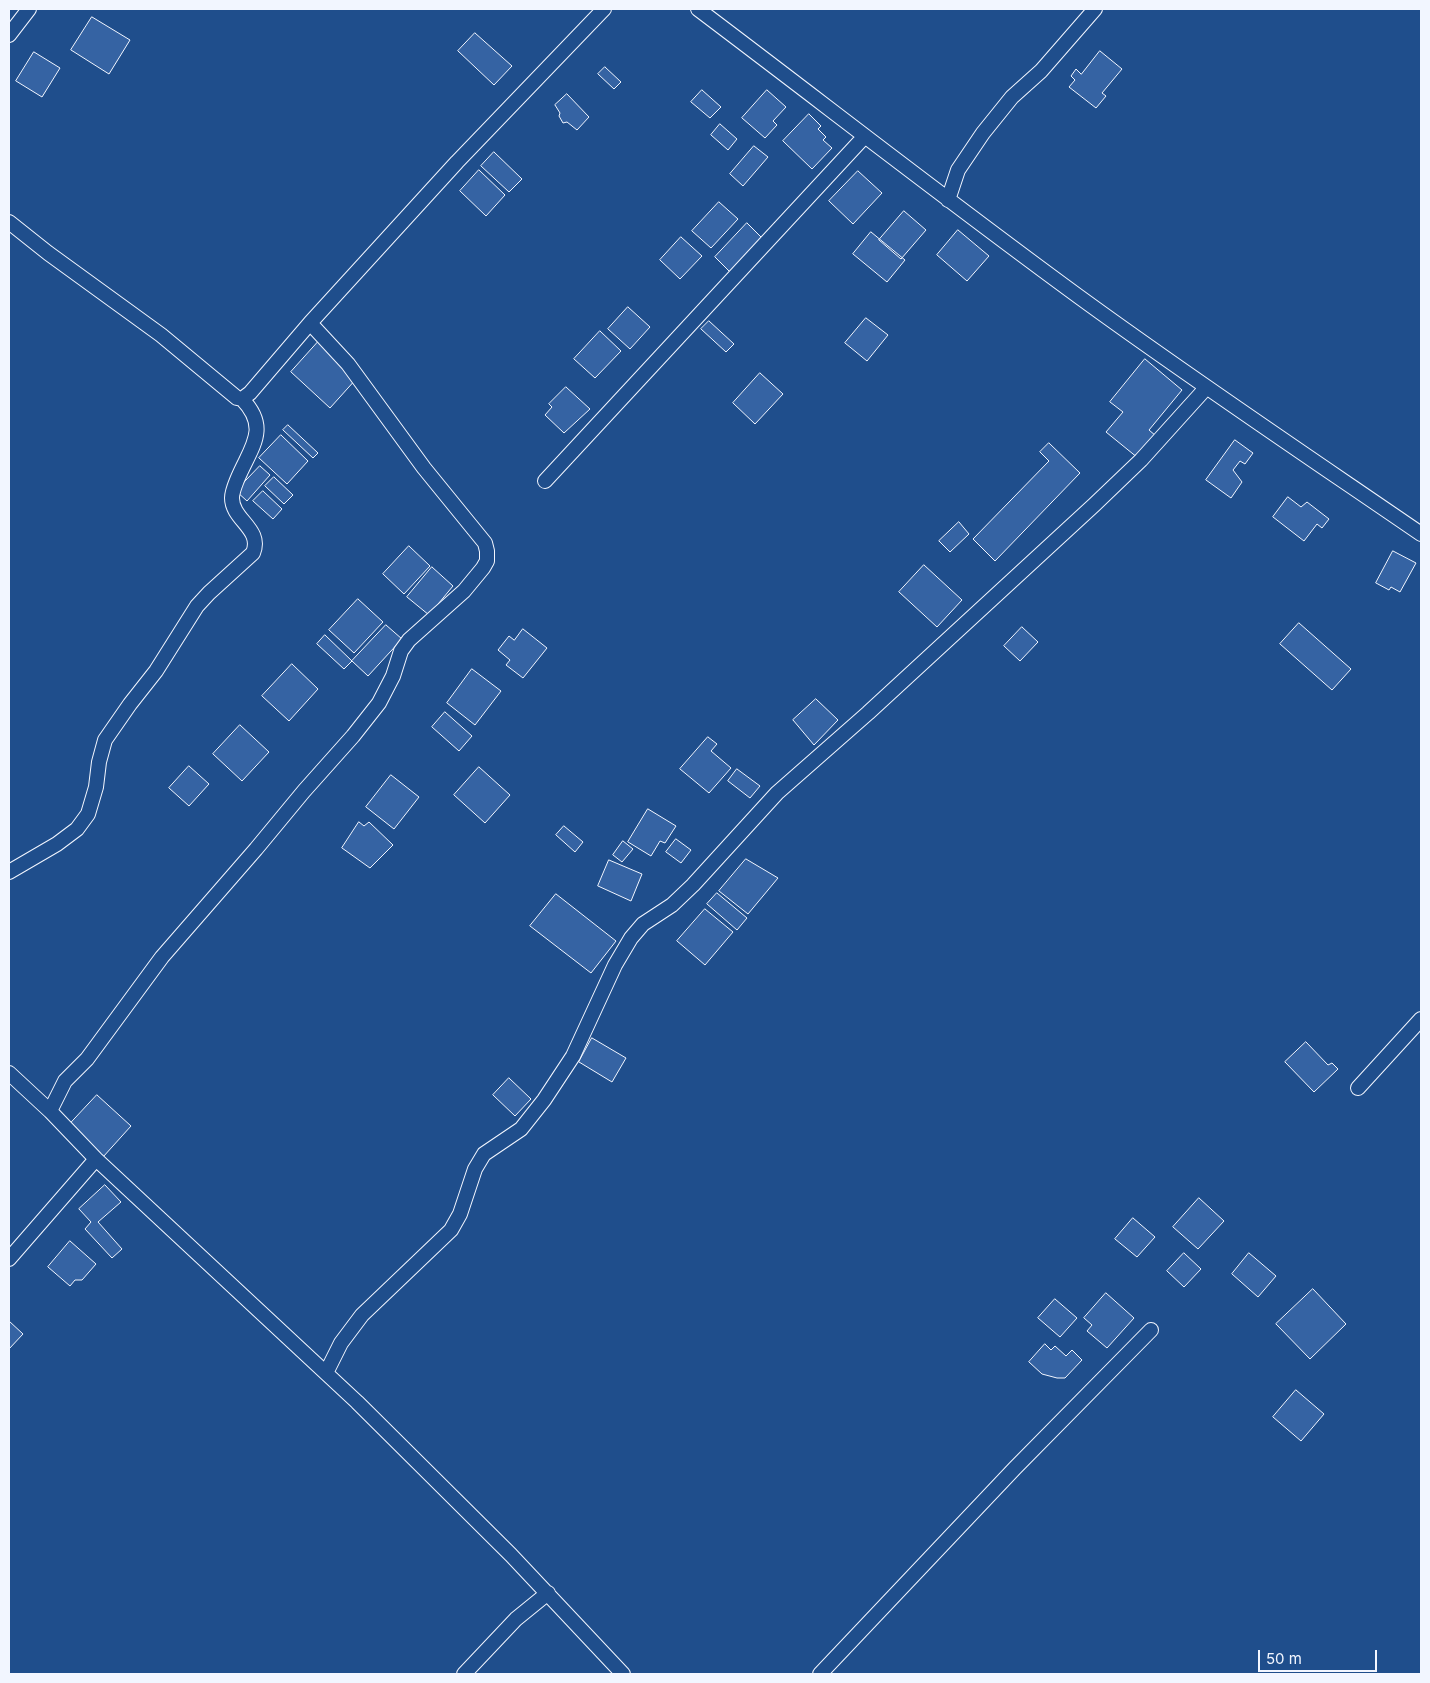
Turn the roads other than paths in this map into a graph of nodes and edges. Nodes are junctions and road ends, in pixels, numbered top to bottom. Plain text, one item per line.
1 (29, 9) edge
2 (604, 9) edge
3 (698, 9) edge
4 (1096, 9) edge
5 (9, 35) edge
6 (865, 136) junction
7 (948, 200) junction
8 (9, 222) edge
9 (310, 323) junction
10 (1206, 388) junction
11 (242, 399) junction
12 (545, 481) dead end
13 (1421, 534) edge
14 (9, 872) edge
15 (1421, 1019) edge
16 (9, 1073) edge
17 (1358, 1088) dead end
18 (50, 1111) junction
19 (96, 1159) junction
20 (9, 1259) edge
21 (1151, 1330) dead end
22 (326, 1373) junction
23 (548, 1593) junction
24 (464, 1674) edge
25 (623, 1674) edge
26 (820, 1674) edge

1 - 5 street
2 - 9 street
3 - 6 street
4 - 7 street
6 - 7 street
6 - 12 street
7 - 10 street
8 - 11 street
9 - 11 street
9 - 18 street
10 - 13 street
10 - 22 street
11 - 14 street
15 - 17 street
16 - 18 street
18 - 19 street
19 - 20 street
19 - 22 street
21 - 26 street
22 - 23 street
23 - 24 street
23 - 25 street

